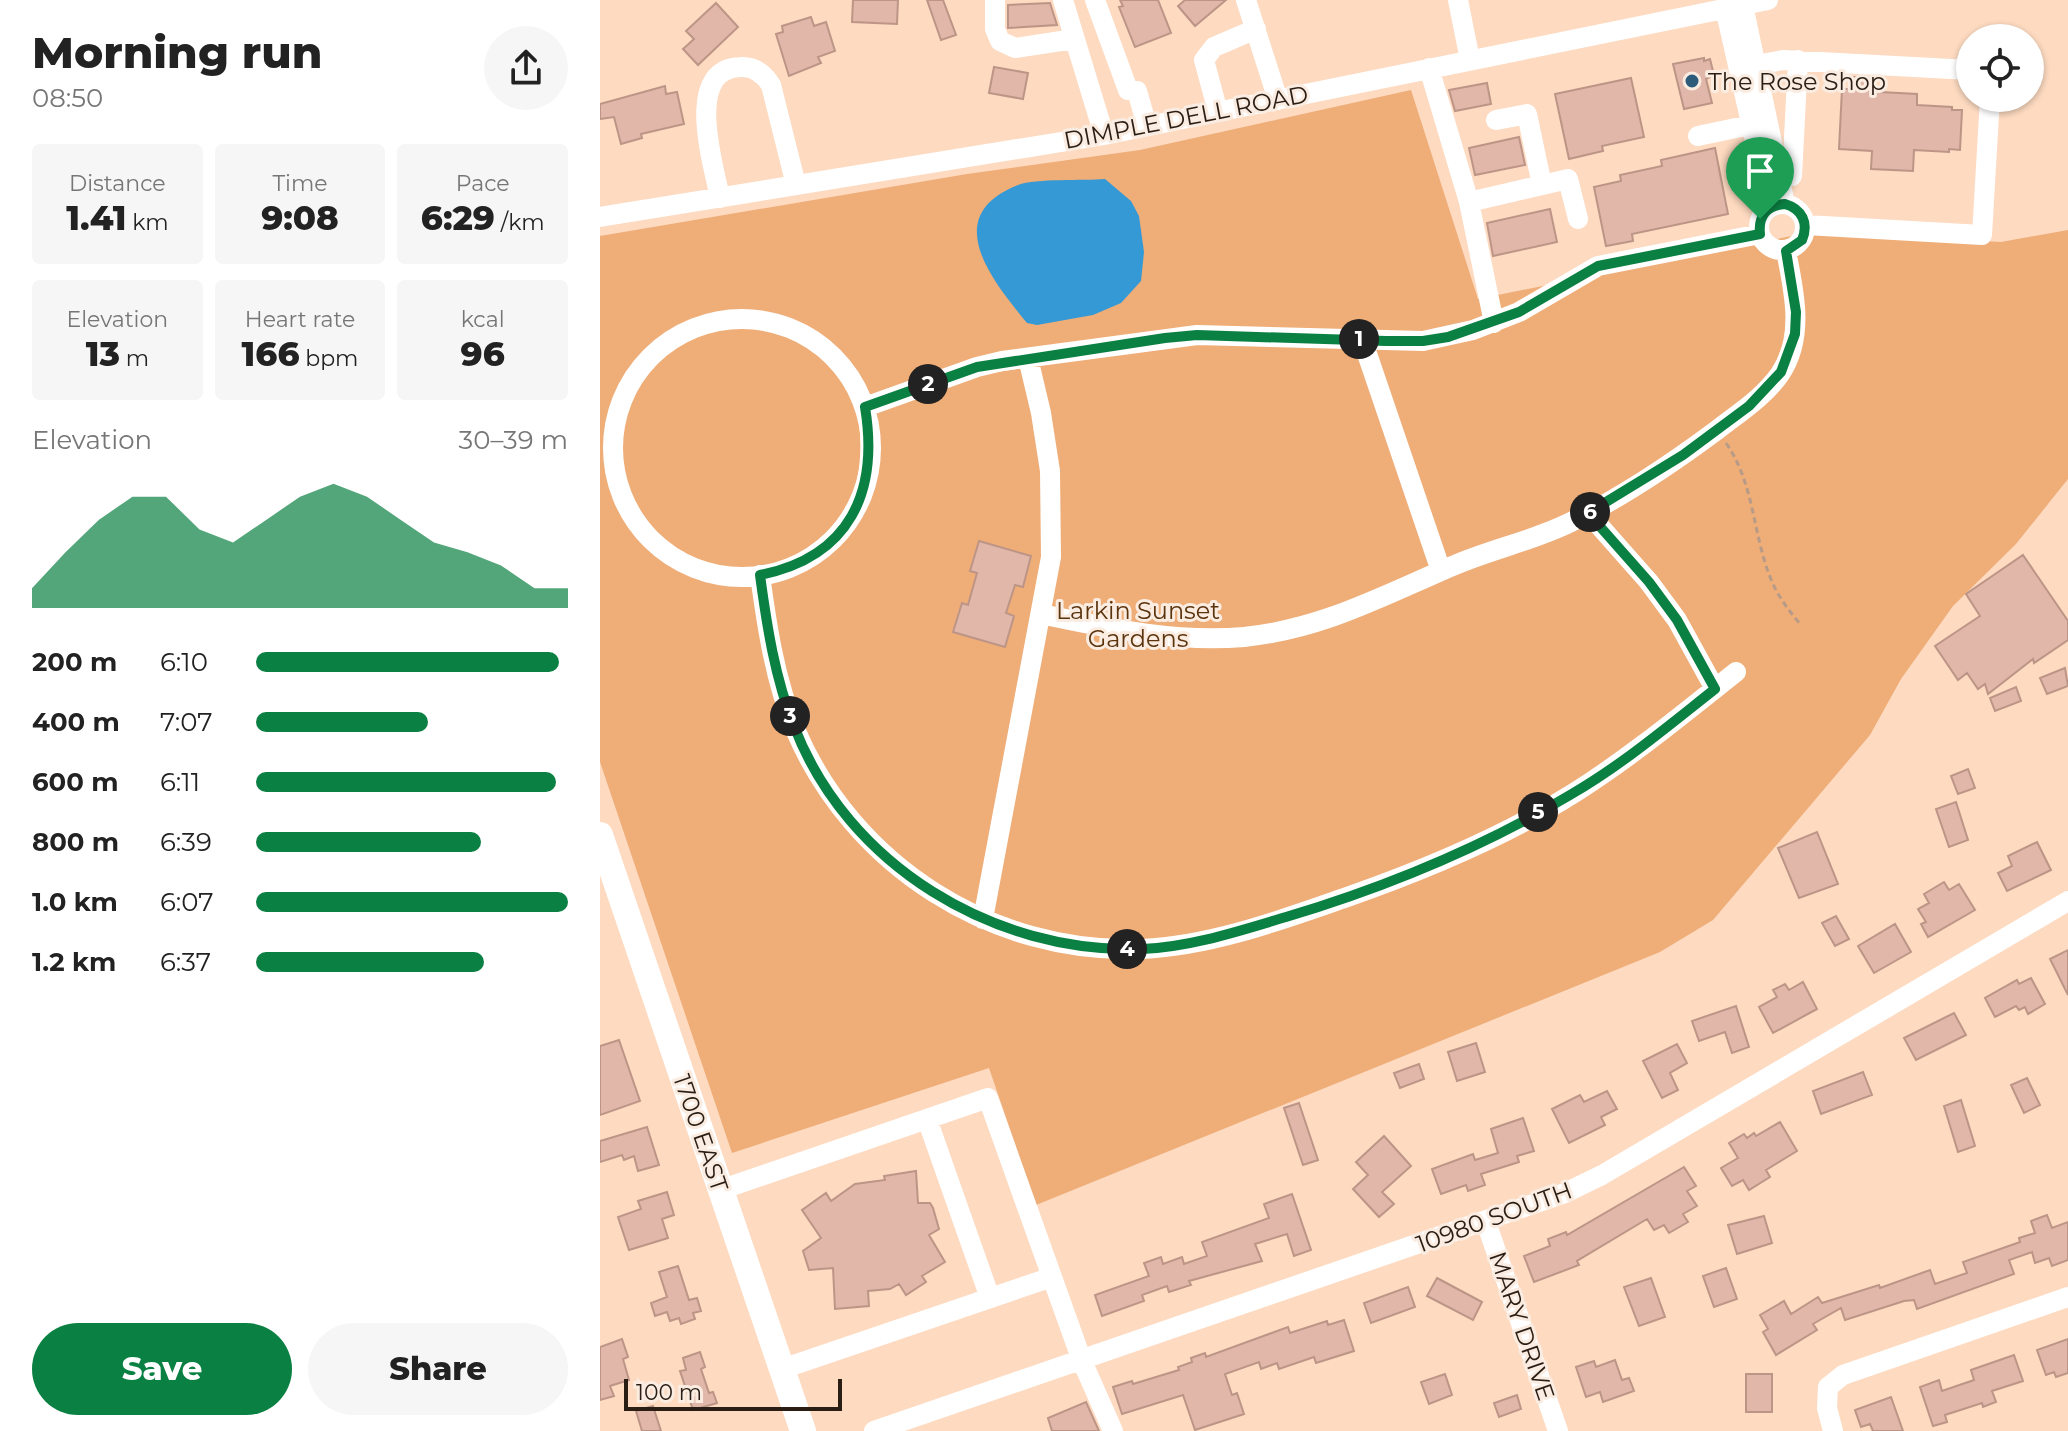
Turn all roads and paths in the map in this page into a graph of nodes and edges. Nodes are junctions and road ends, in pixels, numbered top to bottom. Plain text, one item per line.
1 (995, 0) edge
2 (1063, 0) edge
3 (1095, 0) edge
4 (1246, 0) edge
5 (1458, 0) edge
6 (1768, 0) edge
7 (1734, 7) junction
8 (1256, 29) junction
9 (1074, 39) junction
10 (1470, 60) junction
11 (1798, 60) junction
12 (1747, 67) junction
13 (1429, 68) junction
14 (1956, 69) edge
15 (1278, 100) junction
16 (1218, 112) junction
17 (1989, 112) edge
18 (1496, 120) dead end
19 (1760, 123) junction
20 (1147, 126) junction
21 (1104, 135) junction
22 (1698, 136) dead end
23 (1778, 177) junction
24 (796, 185) junction
25 (1542, 185) junction
26 (720, 198) junction
27 (1469, 202) junction
28 (1778, 206) junction
29 (600, 217) edge
30 (1578, 219) dead end
31 (1806, 225) junction
32 (1760, 234) junction
33 (1786, 251) junction
34 (1494, 323) junction
35 (1362, 339) junction
36 (1028, 358) junction
37 (865, 407) junction
38 (1715, 431) junction
39 (1588, 513) junction
40 (1441, 571) junction
41 (760, 575) junction
42 (1041, 614) junction
43 (1801, 625) dead end
44 (1736, 672) dead end
45 (1715, 689) junction
46 (600, 835) edge
47 (609, 894) edge
48 (2068, 901) edge
49 (983, 919) junction
50 (927, 1119) junction
51 (720, 1190) junction
52 (1486, 1222) junction
53 (1052, 1277) junction
54 (2068, 1297) edge
55 (990, 1298) junction
56 (1082, 1361) junction
57 (782, 1369) junction
58 (803, 1431) edge
59 (874, 1431) edge
60 (1113, 1431) edge
61 (1558, 1431) edge
62 (1833, 1431) edge

1 - 9 street
2 - 9 street
3 - 20 street
4 - 8 street
5 - 10 street
6 - 7 street, DIMPLE DELL ROAD
7 - 10 street, DIMPLE DELL ROAD
7 - 12 street
8 - 15 street
8 - 16 street
9 - 21 street
10 - 13 street, DIMPLE DELL ROAD
11 - 12 street
11 - 14 street
11 - 23 street
12 - 19 street
13 - 15 street, DIMPLE DELL ROAD
13 - 27 street
15 - 16 street, DIMPLE DELL ROAD
16 - 20 street, DIMPLE DELL ROAD
17 - 31 street
18 - 25 street
19 - 22 street
19 - 23 street
20 - 21 street, DIMPLE DELL ROAD
21 - 24 street, DIMPLE DELL ROAD
23 - 28 street
24 - 26 street, DIMPLE DELL ROAD
24 - 26 street
25 - 27 street
25 - 30 street
26 - 29 street, DIMPLE DELL ROAD
27 - 34 street
28 - 31 street
28 - 32 street
31 - 33 street
32 - 33 street
32 - 34 street
33 - 38 street
34 - 35 street
35 - 36 street
35 - 40 street
36 - 37 street
36 - 42 street
37 - 41 street
37 - 41 street
38 - 39 street
38 - 43 path
39 - 40 street
39 - 45 street
40 - 42 street
41 - 49 street
42 - 49 street
44 - 45 street
45 - 49 street
46 - 47 main road, 1700 EAST
47 - 51 main road, 1700 EAST
48 - 52 street, 10980 SOUTH
50 - 51 street
50 - 53 street
50 - 55 street
51 - 57 main road, 1700 EAST
52 - 56 street, 10980 SOUTH
52 - 61 street, MARY DRIVE
53 - 55 street
53 - 56 street
54 - 62 street
55 - 57 street
56 - 59 street, 10980 SOUTH
56 - 60 street
57 - 58 main road, 1700 EAST

